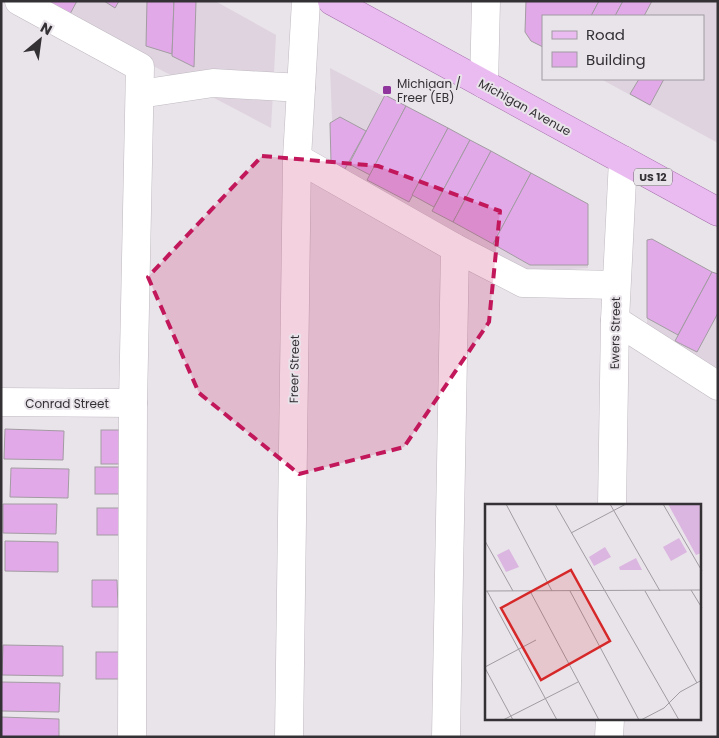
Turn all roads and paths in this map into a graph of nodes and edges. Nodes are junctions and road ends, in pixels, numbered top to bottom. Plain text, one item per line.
1 (19, 1) edge
2 (306, 1) edge
3 (332, 1) edge
4 (486, 1) edge
5 (484, 84) junction
6 (301, 88) junction
7 (140, 94) junction
8 (297, 158) junction
9 (623, 160) junction
10 (718, 212) edge
11 (455, 248) junction
12 (616, 285) junction
13 (615, 320) junction
14 (718, 386) edge
15 (1, 402) edge
16 (133, 403) junction
17 (612, 504) edge
18 (610, 720) edge
19 (132, 737) edge
20 (289, 737) edge
21 (446, 737) edge
22 (609, 737) edge

1 - 7 street
2 - 6 street, Freer Street
3 - 5 main road, Michigan Avenue / US 12
4 - 5 street
5 - 9 main road, Michigan Avenue / US 12
6 - 7 street
6 - 8 street, Freer Street
7 - 16 street
8 - 11 street
8 - 20 street, Freer Street
9 - 10 main road, Michigan Avenue / US 12
9 - 12 street, Ewers Street
11 - 12 street
11 - 21 street
12 - 13 street, Ewers Street
13 - 14 street
13 - 17 street, Ewers Street
15 - 16 street, Conrad Street
16 - 19 street
18 - 22 street

